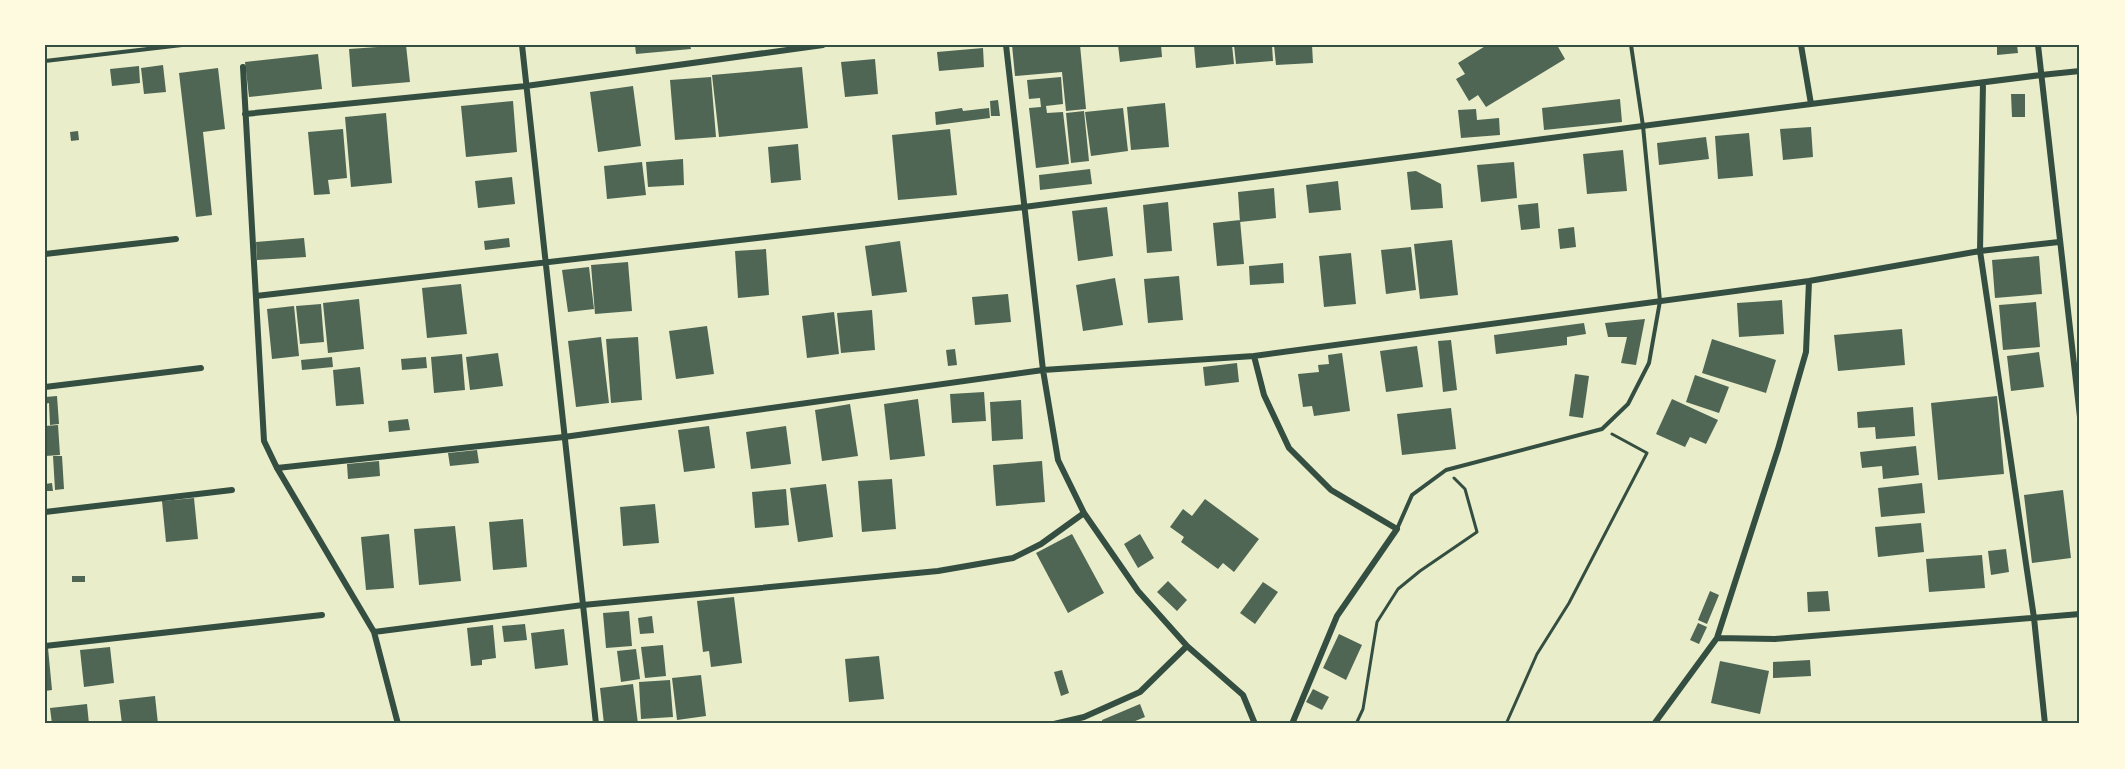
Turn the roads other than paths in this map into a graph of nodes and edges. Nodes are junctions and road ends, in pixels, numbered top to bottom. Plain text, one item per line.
1 (182, 45) edge
2 (522, 45) edge
3 (823, 45) edge
4 (1006, 45) edge
5 (1631, 45) edge
6 (1801, 45) edge
7 (2038, 45) edge
8 (45, 62) edge
9 (243, 67) dead end
10 (2080, 71) edge
11 (2041, 75) junction
12 (1983, 83) junction
13 (526, 86) junction
14 (1811, 104) junction
15 (245, 114) junction
16 (1643, 126) junction
17 (1024, 207) junction
18 (176, 239) dead end
19 (2060, 242) junction
20 (1980, 251) junction
21 (45, 255) edge
22 (545, 263) junction
23 (1809, 281) junction
24 (256, 296) junction
25 (1659, 301) junction
26 (1254, 356) junction
27 (201, 369) dead end
28 (1043, 370) junction
29 (45, 387) edge
30 (2080, 417) edge
31 (564, 437) junction
32 (277, 468) junction
33 (232, 490) dead end
34 (45, 512) edge
35 (1084, 513) junction
36 (1397, 529) junction
37 (583, 605) junction
38 (2080, 614) edge
39 (322, 615) dead end
40 (2034, 618) junction
41 (374, 632) junction
42 (1717, 638) junction
43 (45, 646) edge
44 (1187, 646) junction
45 (398, 724) edge
46 (596, 724) edge
47 (1054, 724) edge
48 (1255, 724) edge
49 (1292, 724) edge
50 (1654, 724) edge
51 (2045, 724) edge

1 - 8 lane
2 - 13 street
3 - 13 street
4 - 17 street
5 - 16 lane
6 - 14 street
7 - 11 street
9 - 15 street
10 - 11 street
11 - 12 street
11 - 19 street
12 - 14 street
12 - 20 street
13 - 15 street
13 - 22 street
14 - 16 street
15 - 24 street
16 - 17 street
16 - 25 lane
17 - 22 street
17 - 28 street
18 - 21 street
19 - 20 street
19 - 30 street
20 - 23 street
20 - 40 street
22 - 24 street
22 - 31 street
23 - 25 street
23 - 42 street
24 - 32 street
25 - 26 street
25 - 36 lane
26 - 28 street
26 - 36 street
27 - 29 street
28 - 31 street
28 - 35 street
31 - 32 street
31 - 37 street
32 - 41 street
33 - 34 street
35 - 37 street
35 - 44 street
36 - 49 street
37 - 41 street
37 - 46 street
38 - 40 street
39 - 43 street
40 - 42 street
40 - 51 street
41 - 45 street
42 - 50 street
44 - 47 street
44 - 48 street

